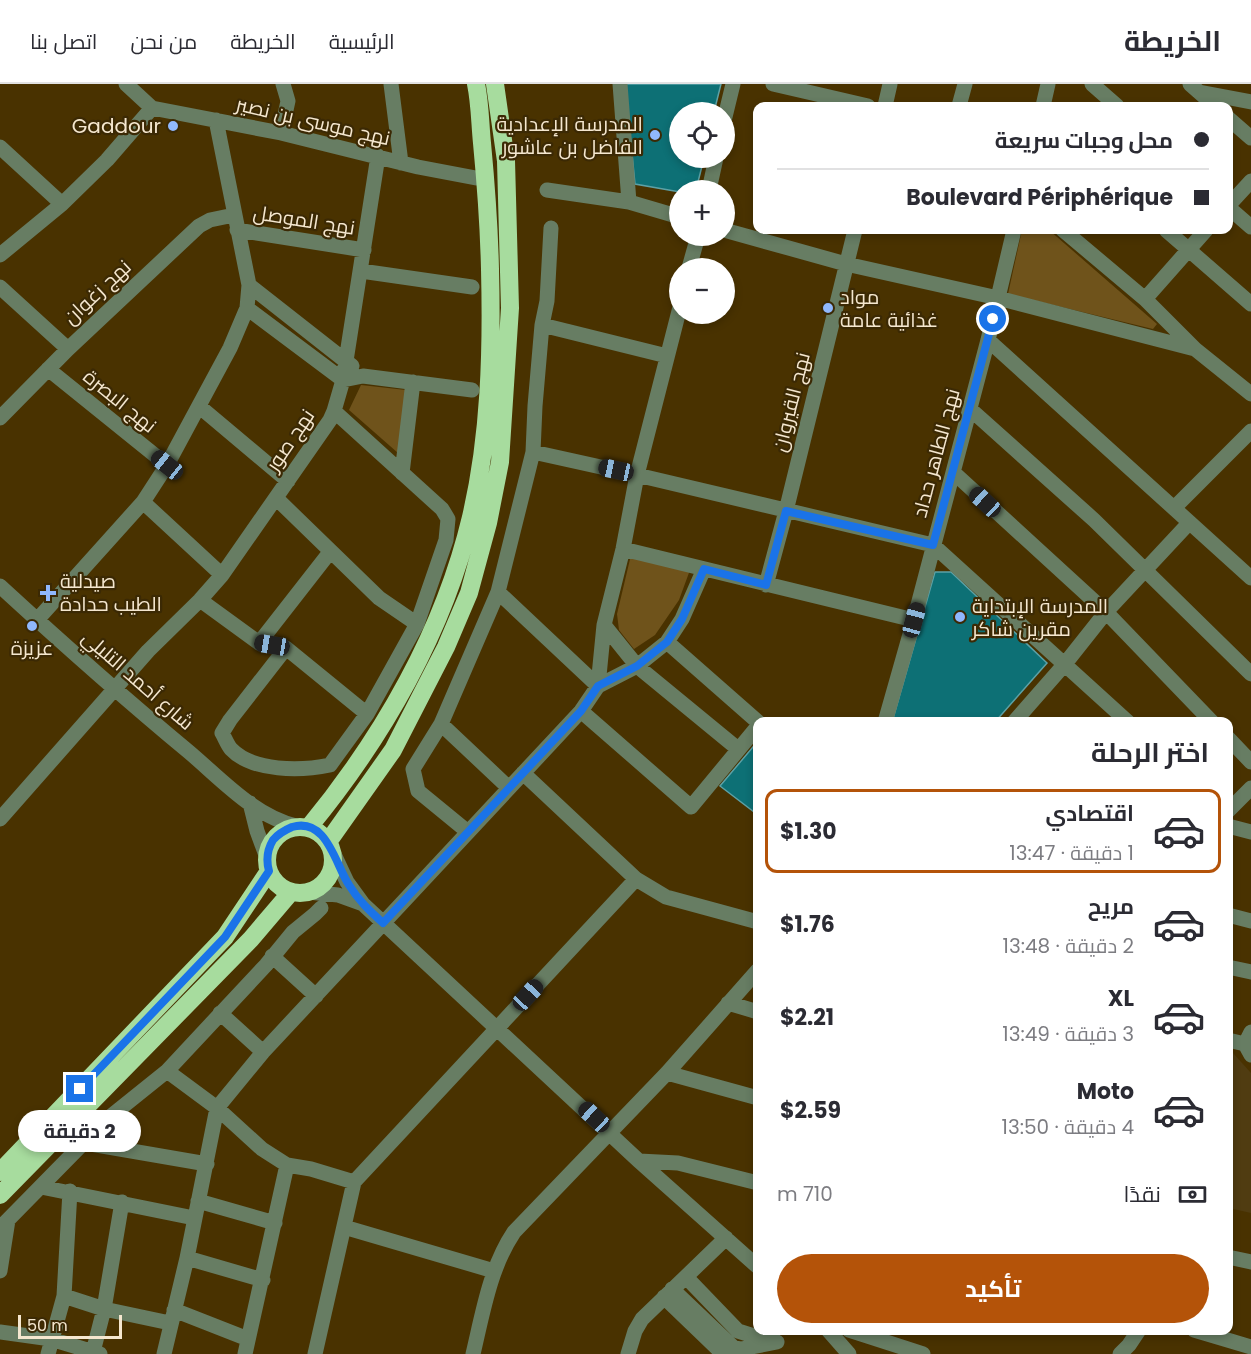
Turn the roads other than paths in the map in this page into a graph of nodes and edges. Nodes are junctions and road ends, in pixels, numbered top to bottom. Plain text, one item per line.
1 (126, 84) edge
2 (283, 84) edge
3 (391, 84) edge
4 (476, 84) edge
5 (495, 84) edge
6 (620, 84) edge
7 (733, 84) edge
8 (773, 84) edge
9 (890, 84) edge
10 (965, 84) edge
11 (1048, 84) edge
12 (1092, 84) edge
13 (1194, 88) edge
14 (729, 102) edge
15 (851, 102) edge
16 (886, 102) edge
17 (960, 102) edge
18 (1044, 102) edge
19 (1112, 102) edge
20 (1210, 102) edge
21 (1251, 102) edge
22 (152, 108) junction
23 (216, 120) junction
24 (1233, 122) edge
25 (281, 133) junction
26 (1251, 138) edge
27 (0, 147) edge
28 (378, 156) junction
29 (400, 163) junction
30 (476, 178) dead end
31 (1251, 181) edge
32 (546, 190) dead end
33 (1233, 201) edge
34 (629, 202) junction
35 (62, 204) junction
36 (1233, 210) edge
37 (669, 214) edge
38 (234, 215) junction
39 (1251, 226) edge
40 (552, 228) dead end
41 (237, 230) junction
42 (735, 233) edge
43 (854, 234) edge
44 (1013, 234) edge
45 (1069, 234) edge
46 (1171, 234) edge
47 (1202, 234) edge
48 (1188, 249) junction
49 (364, 250) junction
50 (0, 255) edge
51 (846, 264) junction
52 (361, 271) junction
53 (249, 285) junction
54 (0, 287) edge
55 (472, 287) dead end
56 (998, 298) junction
57 (1145, 300) junction
58 (1251, 304) edge
59 (247, 308) junction
60 (675, 324) edge
61 (542, 326) junction
62 (988, 340) junction
63 (68, 349) junction
64 (1195, 349) junction
65 (667, 356) junction
66 (346, 360) junction
67 (48, 369) junction
68 (363, 376) junction
69 (343, 380) junction
70 (413, 382) junction
71 (472, 390) dead end
72 (1251, 394) edge
73 (200, 407) junction
74 (969, 408) junction
75 (334, 411) junction
76 (0, 418) edge
77 (1251, 431) edge
78 (533, 452) junction
79 (167, 465) junction
80 (952, 472) junction
81 (402, 473) junction
82 (637, 475) junction
83 (288, 481) junction
84 (276, 498) junction
85 (143, 502) junction
86 (1175, 507) junction
87 (786, 511) junction
88 (1189, 523) junction
89 (933, 545) junction
90 (623, 549) junction
91 (330, 552) junction
92 (704, 569) junction
93 (1145, 571) junction
94 (222, 575) junction
95 (1251, 578) edge
96 (766, 585) junction
97 (0, 586) edge
98 (498, 592) junction
99 (200, 600) junction
100 (1106, 612) junction
101 (37, 620) junction
102 (914, 620) junction
103 (417, 624) junction
104 (604, 625) junction
105 (667, 642) junction
106 (259, 643) junction
107 (286, 648) junction
108 (1064, 665) junction
109 (637, 666) junction
110 (1251, 674) edge
111 (598, 686) junction
112 (115, 690) junction
113 (581, 711) junction
114 (367, 714) junction
115 (886, 717) edge
116 (1024, 717) edge
117 (1122, 717) edge
118 (1207, 717) edge
119 (753, 719) edge
120 (441, 724) junction
121 (753, 730) edge
122 (1233, 743) edge
123 (738, 749) junction
124 (1251, 762) edge
125 (524, 773) junction
126 (509, 788) junction
127 (1251, 788) edge
128 (250, 803) junction
129 (1233, 805) edge
130 (0, 819) edge
131 (303, 827) junction
132 (1233, 827) edge
133 (468, 832) junction
134 (1251, 832) edge
135 (330, 846) junction
136 (268, 864) junction
137 (636, 879) junction
138 (299, 892) junction
139 (363, 904) junction
140 (321, 908) dead end
141 (1233, 916) edge
142 (753, 921) edge
143 (1251, 921) edge
144 (383, 923) junction
145 (272, 956) junction
146 (1233, 968) edge
147 (1251, 972) edge
148 (753, 976) edge
149 (316, 996) junction
150 (728, 1003) junction
151 (753, 1010) edge
152 (220, 1013) junction
153 (497, 1028) junction
154 (1233, 1041) edge
155 (1249, 1044) edge
156 (263, 1052) junction
157 (167, 1071) junction
158 (667, 1073) junction
159 (753, 1097) edge
160 (217, 1108) junction
161 (610, 1132) junction
162 (85, 1143) junction
163 (639, 1161) junction
164 (207, 1164) junction
165 (287, 1165) junction
166 (0, 1172) edge
167 (354, 1182) junction
168 (753, 1182) edge
169 (40, 1187) junction
170 (70, 1191) junction
171 (0, 1195) edge
172 (198, 1201) junction
173 (122, 1202) junction
174 (194, 1218) junction
175 (275, 1223) junction
176 (4, 1224) edge
177 (344, 1227) junction
178 (726, 1238) junction
179 (187, 1258) junction
180 (1233, 1258) edge
181 (753, 1262) edge
182 (1251, 1262) edge
183 (0, 1271) edge
184 (494, 1271) junction
185 (686, 1277) junction
186 (262, 1280) junction
187 (668, 1293) junction
188 (64, 1296) junction
189 (104, 1309) junction
190 (172, 1316) junction
191 (0, 1332) edge
192 (832, 1335) edge
193 (864, 1335) edge
194 (1136, 1335) edge
195 (1211, 1335) edge
196 (777, 1341) edge
197 (246, 1346) edge
198 (49, 1347) edge
199 (1251, 1347) edge
200 (96, 1353) edge
201 (164, 1354) edge
202 (315, 1354) edge
203 (473, 1354) edge
204 (628, 1354) edge
205 (726, 1354) edge
206 (748, 1354) edge
207 (849, 1354) edge
208 (923, 1354) edge
209 (1120, 1354) edge

1 - 22 street
2 - 25 street
3 - 29 street
4 - 131 highway
5 - 135 highway
6 - 34 street
7 - 14 street
8 - 15 street
9 - 16 street
10 - 17 street
11 - 18 street
12 - 19 street
13 - 20 street
13 - 21 street
22 - 23 street, نهج موسى بن نصير
22 - 35 street
23 - 25 street, نهج موسى بن نصير
23 - 38 street
24 - 26 street
25 - 28 street, نهج موسى بن نصير
27 - 35 street
28 - 29 street, نهج موسى بن نصير
28 - 49 street, نهج صور
29 - 30 street, نهج موسى بن نصير
31 - 33 street
32 - 34 street
34 - 37 street
35 - 50 street
36 - 39 street
38 - 41 street
38 - 63 street, نهج زغوان
40 - 61 street
41 - 49 street, نهج الموصل
41 - 53 street
42 - 51 street
43 - 51 street, نهج القيروان
44 - 56 street, نهج الطاهر حداد
45 - 57 street
46 - 48 street
47 - 48 street
48 - 57 street
48 - 58 street
49 - 52 street, نهج صور
51 - 56 street
51 - 87 street, نهج القيروان
52 - 55 street
52 - 66 street, نهج صور
53 - 59 street
53 - 66 street
54 - 63 street
56 - 62 street, نهج الطاهر حداد
56 - 64 street
57 - 64 street
59 - 69 street
59 - 73 street
60 - 65 street
61 - 65 street
61 - 78 street
62 - 74 street, نهج الطاهر حداد
62 - 86 street
63 - 67 street, نهج زغوان
64 - 72 street
65 - 82 street
66 - 68 street
66 - 69 street, نهج صور
67 - 76 street, نهج زغوان
67 - 79 street, نهج البصرة
68 - 69 street
68 - 70 street
69 - 75 street, نهج صور
70 - 71 street
70 - 81 street
73 - 79 street
73 - 83 street
74 - 80 street, نهج الطاهر حداد
74 - 93 street
75 - 81 street
75 - 83 street, نهج صور
77 - 86 street
78 - 82 street
78 - 98 street
79 - 85 street
80 - 89 street, نهج الطاهر حداد
80 - 100 street
81 - 103 street
82 - 87 street
82 - 90 street
83 - 84 street, نهج صور
84 - 91 street
84 - 94 street, نهج صور
85 - 94 street
85 - 101 street
86 - 88 street
87 - 89 street
87 - 96 street, نهج القيروان
88 - 93 street
88 - 95 street
89 - 102 street, نهج الطاهر حداد
89 - 108 street
90 - 92 street
90 - 104 street
91 - 103 street
91 - 106 street
92 - 96 street
92 - 105 street
93 - 100 street
93 - 110 street
94 - 99 street, نهج صور
96 - 102 street
97 - 101 street, شارع أحمد التليلي
98 - 111 street
98 - 120 street
99 - 106 street
99 - 112 street, نهج صور
100 - 108 street
100 - 118 street
101 - 112 street, شارع أحمد التليلي
102 - 115 street, نهج الطاهر حداد
103 - 114 street
104 - 109 street
104 - 111 street
105 - 109 street
105 - 119 street
106 - 107 street
107 - 114 street
107 - 114 street
108 - 116 street
108 - 117 street
109 - 111 street
109 - 123 street
111 - 113 street
112 - 128 street, شارع أحمد التليلي
112 - 130 street, نهج صور
113 - 123 street
113 - 125 street
120 - 126 street
120 - 133 street
121 - 123 street
122 - 124 street
125 - 126 street
125 - 137 street
126 - 133 street
127 - 129 street
128 - 131 street, شارع أحمد التليلي
128 - 136 street
131 - 135 highway
131 - 136 highway
132 - 134 street
133 - 144 street
135 - 138 highway
135 - 139 street
136 - 138 highway
136 - 166 highway
137 - 142 street
137 - 153 street
138 - 139 street
138 - 171 highway
139 - 144 street
140 - 145 street
141 - 143 street
144 - 149 street
144 - 153 street
145 - 149 street
145 - 152 street
146 - 147 street
148 - 150 street
149 - 156 street
150 - 151 street
150 - 158 street
152 - 156 street
152 - 157 street
153 - 161 street
153 - 167 street
154 - 155 street
156 - 160 street
157 - 160 street
157 - 162 street
158 - 159 street
158 - 161 street
160 - 164 street
160 - 165 street
161 - 163 street
161 - 184 street
162 - 164 street
162 - 169 street
163 - 168 street
163 - 178 street
164 - 172 street
165 - 167 street
165 - 175 street
167 - 177 street
169 - 170 street
169 - 176 street
170 - 173 street
170 - 188 street
172 - 174 street
172 - 175 street
173 - 174 street
173 - 189 street
174 - 179 street
175 - 186 street
176 - 183 street
177 - 184 street
177 - 202 street
178 - 181 street
178 - 185 street
179 - 186 street
179 - 190 street
180 - 182 street
184 - 203 street
185 - 187 street
185 - 196 street
186 - 197 street
187 - 196 street
187 - 204 street
187 - 205 street
188 - 189 street
188 - 198 street
189 - 190 street
189 - 200 street
190 - 197 street
190 - 201 street
191 - 198 street
192 - 207 street
193 - 208 street
194 - 209 street
195 - 199 street
196 - 206 street
198 - 200 street

